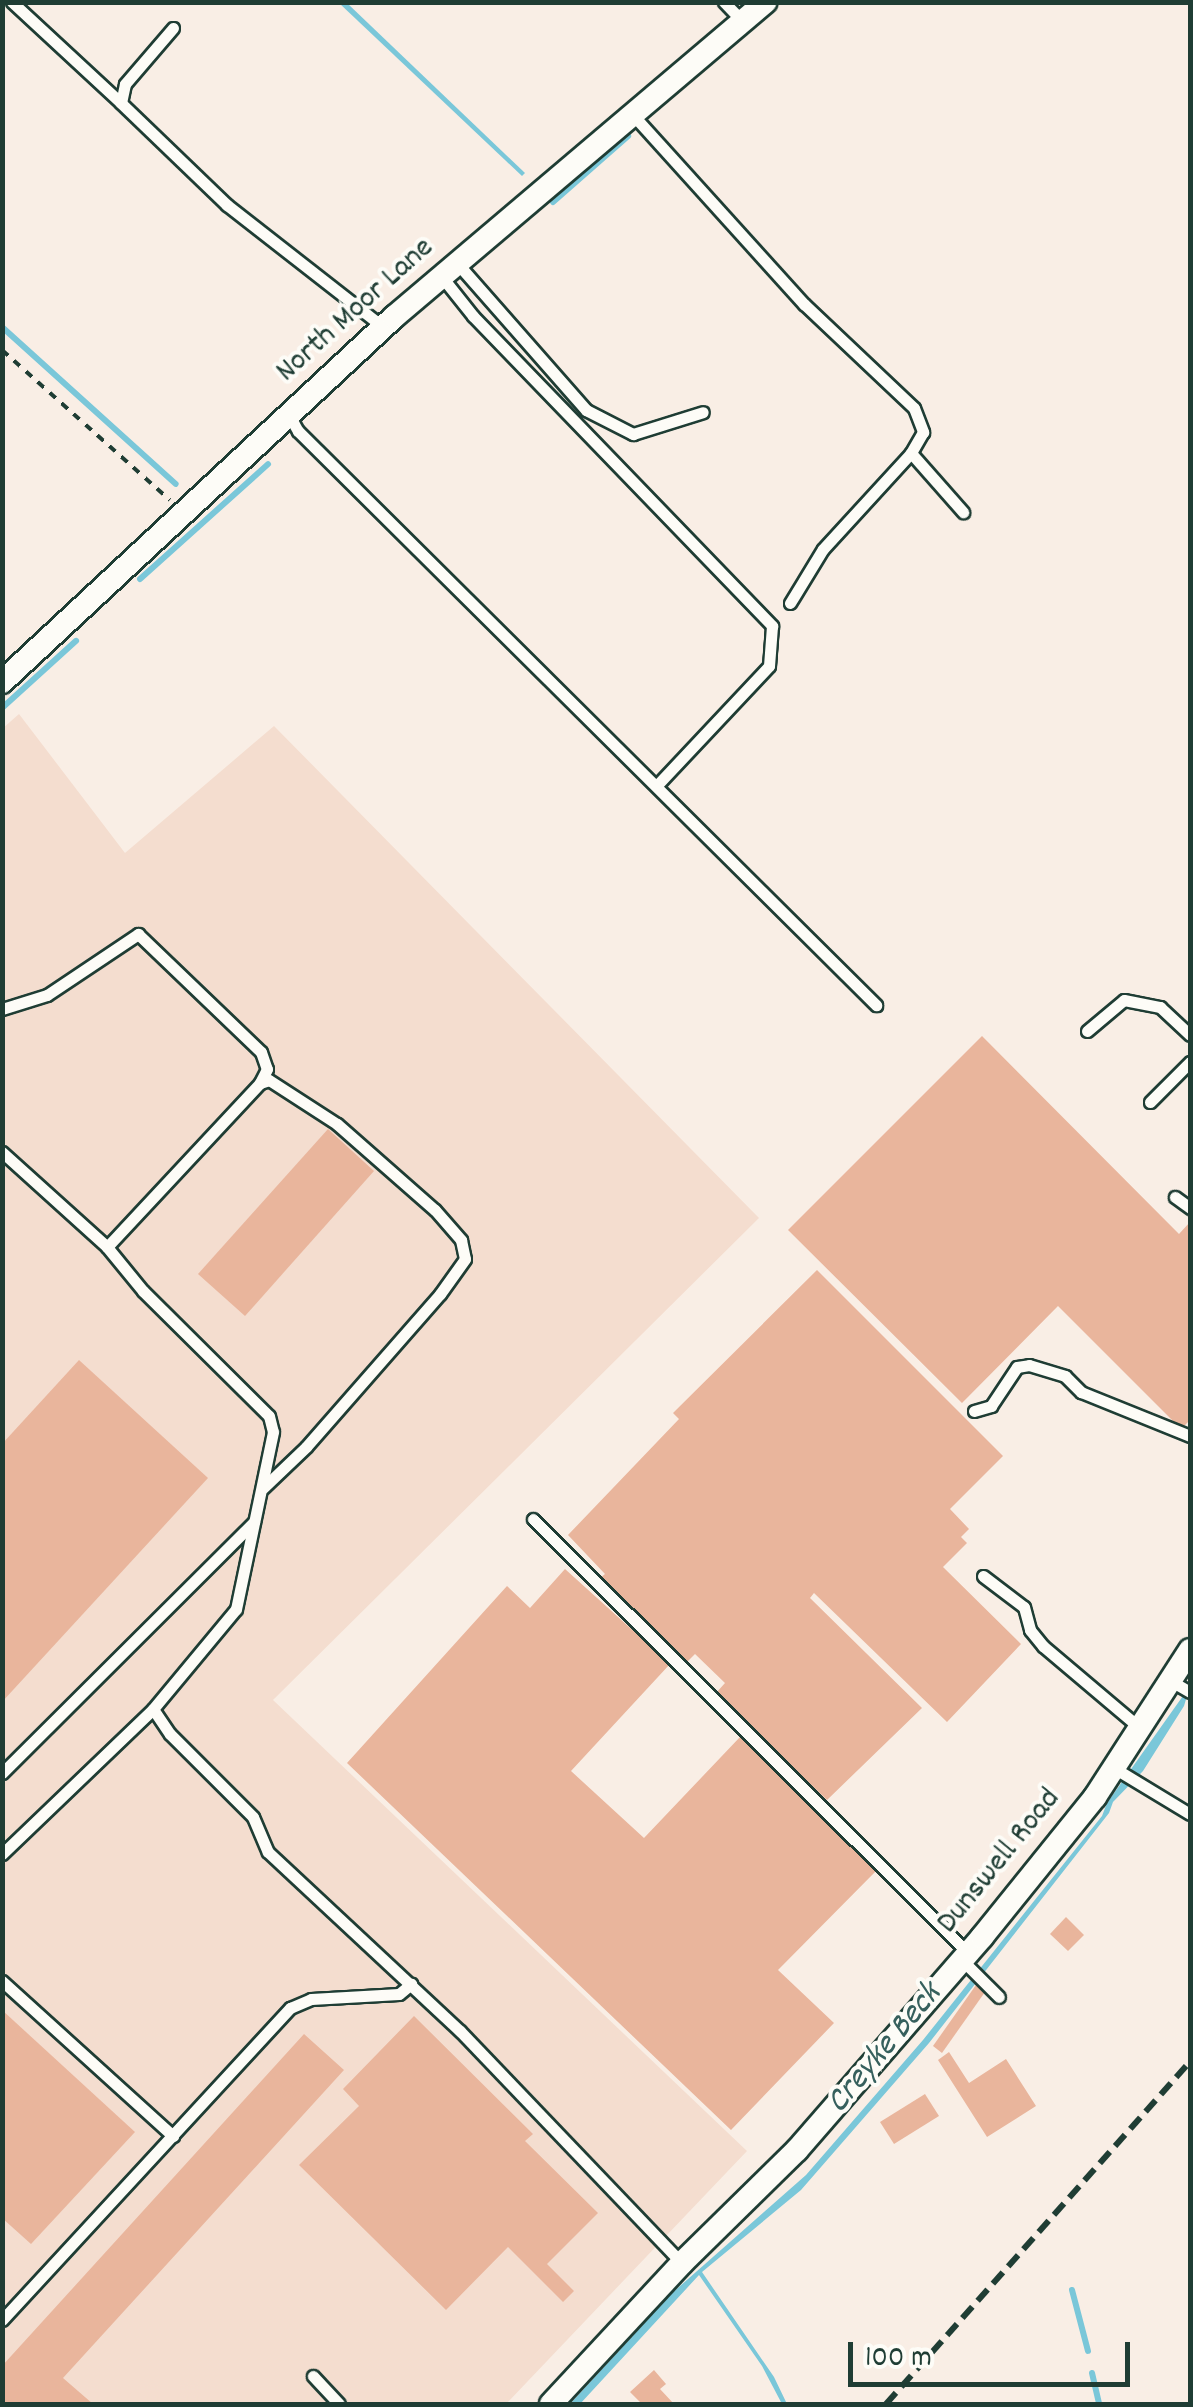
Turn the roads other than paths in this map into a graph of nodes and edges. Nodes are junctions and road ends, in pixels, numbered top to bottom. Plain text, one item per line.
1 (12, 2) edge
2 (724, 2) edge
3 (766, 2) edge
4 (743, 22) junction
5 (174, 28) dead end
6 (122, 103) junction
7 (633, 115) junction
8 (450, 270) junction
9 (383, 328) junction
10 (703, 412) dead end
11 (290, 415) junction
12 (911, 454) junction
13 (963, 512) dead end
14 (790, 603) dead end
15 (2, 682) edge
16 (658, 784) junction
17 (876, 1005) dead end
18 (2, 1009) edge
19 (1087, 1031) dead end
20 (1190, 1035) edge
21 (1190, 1062) edge
22 (260, 1083) junction
23 (1150, 1102) dead end
24 (2, 1152) edge
25 (1175, 1197) dead end
26 (1190, 1208) edge
27 (107, 1247) junction
28 (974, 1410) dead end
29 (1190, 1436) edge
30 (261, 1490) junction
31 (534, 1519) dead end
32 (254, 1522) junction
33 (983, 1576) dead end
34 (1190, 1650) edge
35 (1181, 1687) edge
36 (153, 1709) junction
37 (1140, 1728) junction
38 (1119, 1771) junction
39 (2, 1773) edge
40 (1190, 1814) edge
41 (2, 1854) edge
42 (967, 1961) junction
43 (2, 1981) edge
44 (410, 1984) junction
45 (999, 1997) dead end
46 (173, 2136) junction
47 (682, 2263) junction
48 (2, 2320) edge
49 (313, 2376) dead end
50 (340, 2404) edge
51 (551, 2404) edge

1 - 6 lane
2 - 4 lane
3 - 4 street, North Moor Lane
4 - 7 street, North Moor Lane
5 - 6 lane
6 - 9 lane
7 - 8 street, North Moor Lane
7 - 12 lane
8 - 9 street, North Moor Lane
8 - 10 lane
8 - 16 lane
9 - 11 street, North Moor Lane
11 - 15 street, North Moor Lane
11 - 16 lane
12 - 13 lane
12 - 14 lane
16 - 17 lane
18 - 22 lane
19 - 20 lane
21 - 23 lane
22 - 27 lane
22 - 30 lane
24 - 27 lane
25 - 26 lane
27 - 30 lane
28 - 29 lane
30 - 32 lane
31 - 42 lane
32 - 36 lane
32 - 39 lane
33 - 37 lane
34 - 35 street, Dunswell Road
35 - 37 street, Dunswell Road
36 - 41 lane
36 - 44 lane
37 - 38 street, Dunswell Road
38 - 40 lane
38 - 42 street, Dunswell Road
42 - 45 lane
42 - 47 street, Dunswell Road
43 - 46 lane
44 - 46 lane
44 - 47 lane
46 - 48 lane
47 - 51 street, Dunswell Road
49 - 50 lane

